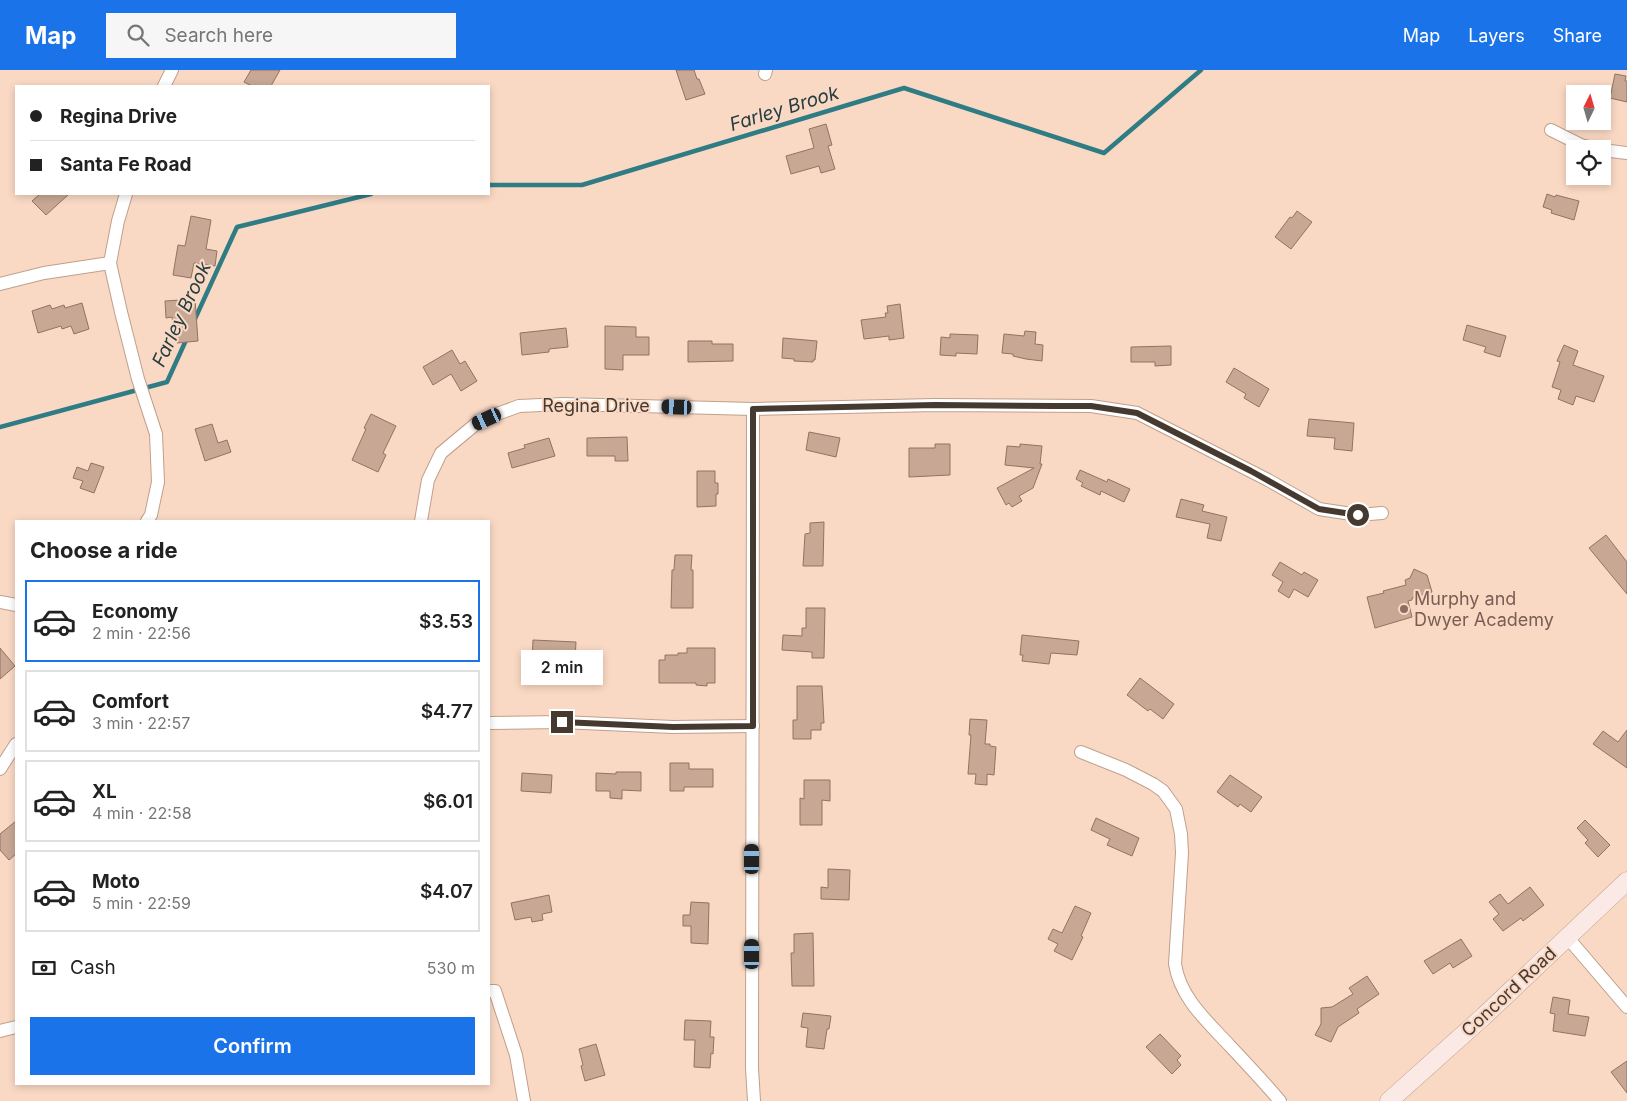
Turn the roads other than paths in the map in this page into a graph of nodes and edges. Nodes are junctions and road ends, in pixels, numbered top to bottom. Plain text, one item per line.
1 (172, 70) edge
2 (164, 85) edge
3 (1551, 130) dead end
4 (1570, 140) edge
5 (1611, 151) edge
6 (1627, 153) edge
7 (126, 195) edge
8 (110, 263) junction
9 (0, 284) edge
10 (753, 409) junction
11 (1382, 513) dead end
12 (148, 520) edge
13 (421, 520) edge
14 (0, 602) edge
15 (15, 604) edge
16 (490, 723) edge
17 (753, 726) junction
18 (15, 746) edge
19 (1081, 752) dead end
20 (0, 769) edge
21 (1627, 881) edge
22 (1568, 938) junction
23 (490, 990) edge
24 (1627, 1007) edge
25 (15, 1027) edge
26 (0, 1031) edge
27 (524, 1101) edge
28 (754, 1101) edge
29 (1280, 1101) edge
30 (1389, 1101) edge

1 - 2 street
3 - 4 street
5 - 6 street
7 - 8 street
8 - 9 street
8 - 12 street
10 - 11 street, Regina Drive
10 - 13 street, Regina Drive
10 - 17 street
14 - 15 street
16 - 17 street
17 - 28 street
18 - 20 street
19 - 29 street
21 - 22 main road, Concord Road
22 - 24 street
22 - 30 main road, Concord Road
23 - 27 street
25 - 26 street

